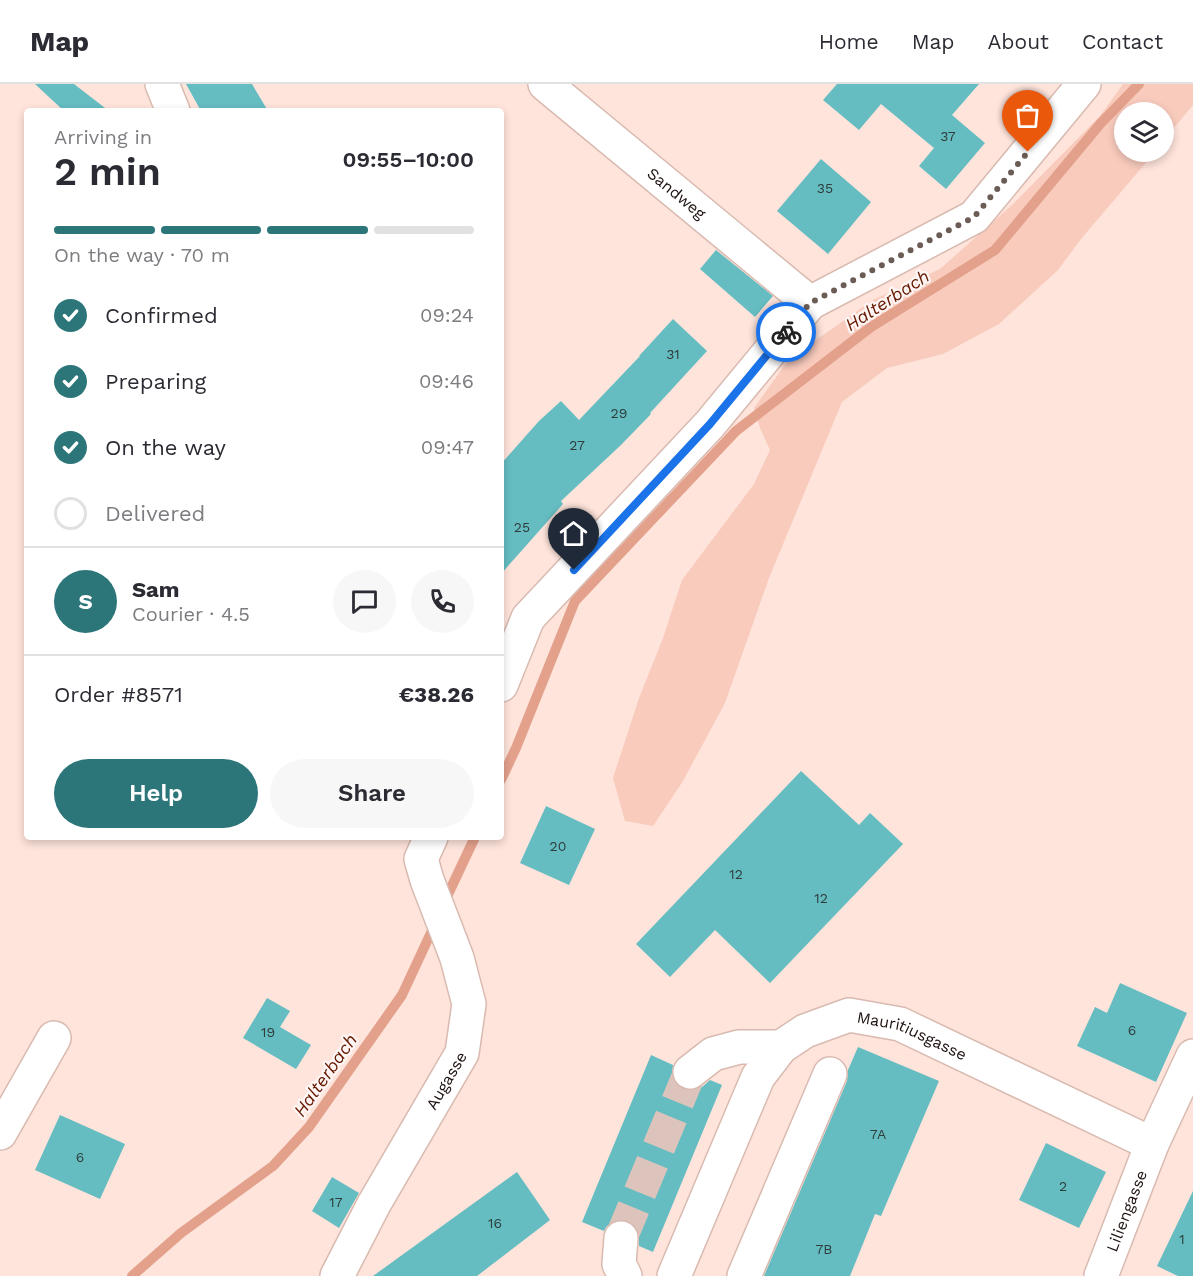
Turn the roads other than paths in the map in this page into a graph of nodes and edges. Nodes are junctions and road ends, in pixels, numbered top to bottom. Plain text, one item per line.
1 (162, 84) edge
2 (545, 84) edge
3 (1084, 84) edge
4 (171, 108) edge
5 (810, 303) junction
6 (504, 678) edge
7 (420, 853) edge
8 (54, 1038) dead end
9 (781, 1047) junction
10 (1193, 1056) edge
11 (690, 1072) tunnel mouth
12 (830, 1074) dead end
13 (0, 1133) edge
14 (1152, 1144) junction
15 (621, 1238) tunnel mouth
16 (337, 1276) edge
17 (625, 1276) edge
18 (674, 1276) edge
19 (744, 1276) edge
20 (1101, 1276) edge

1 - 4 street
2 - 5 street, Sandweg
3 - 5 street
5 - 6 street
7 - 16 street, Augasse
8 - 13 street
9 - 11 street
9 - 14 street, Mauritiusgasse
9 - 18 street, Mauritiusgasse
10 - 14 street
12 - 19 street
14 - 20 street, Liliengasse
15 - 17 street

